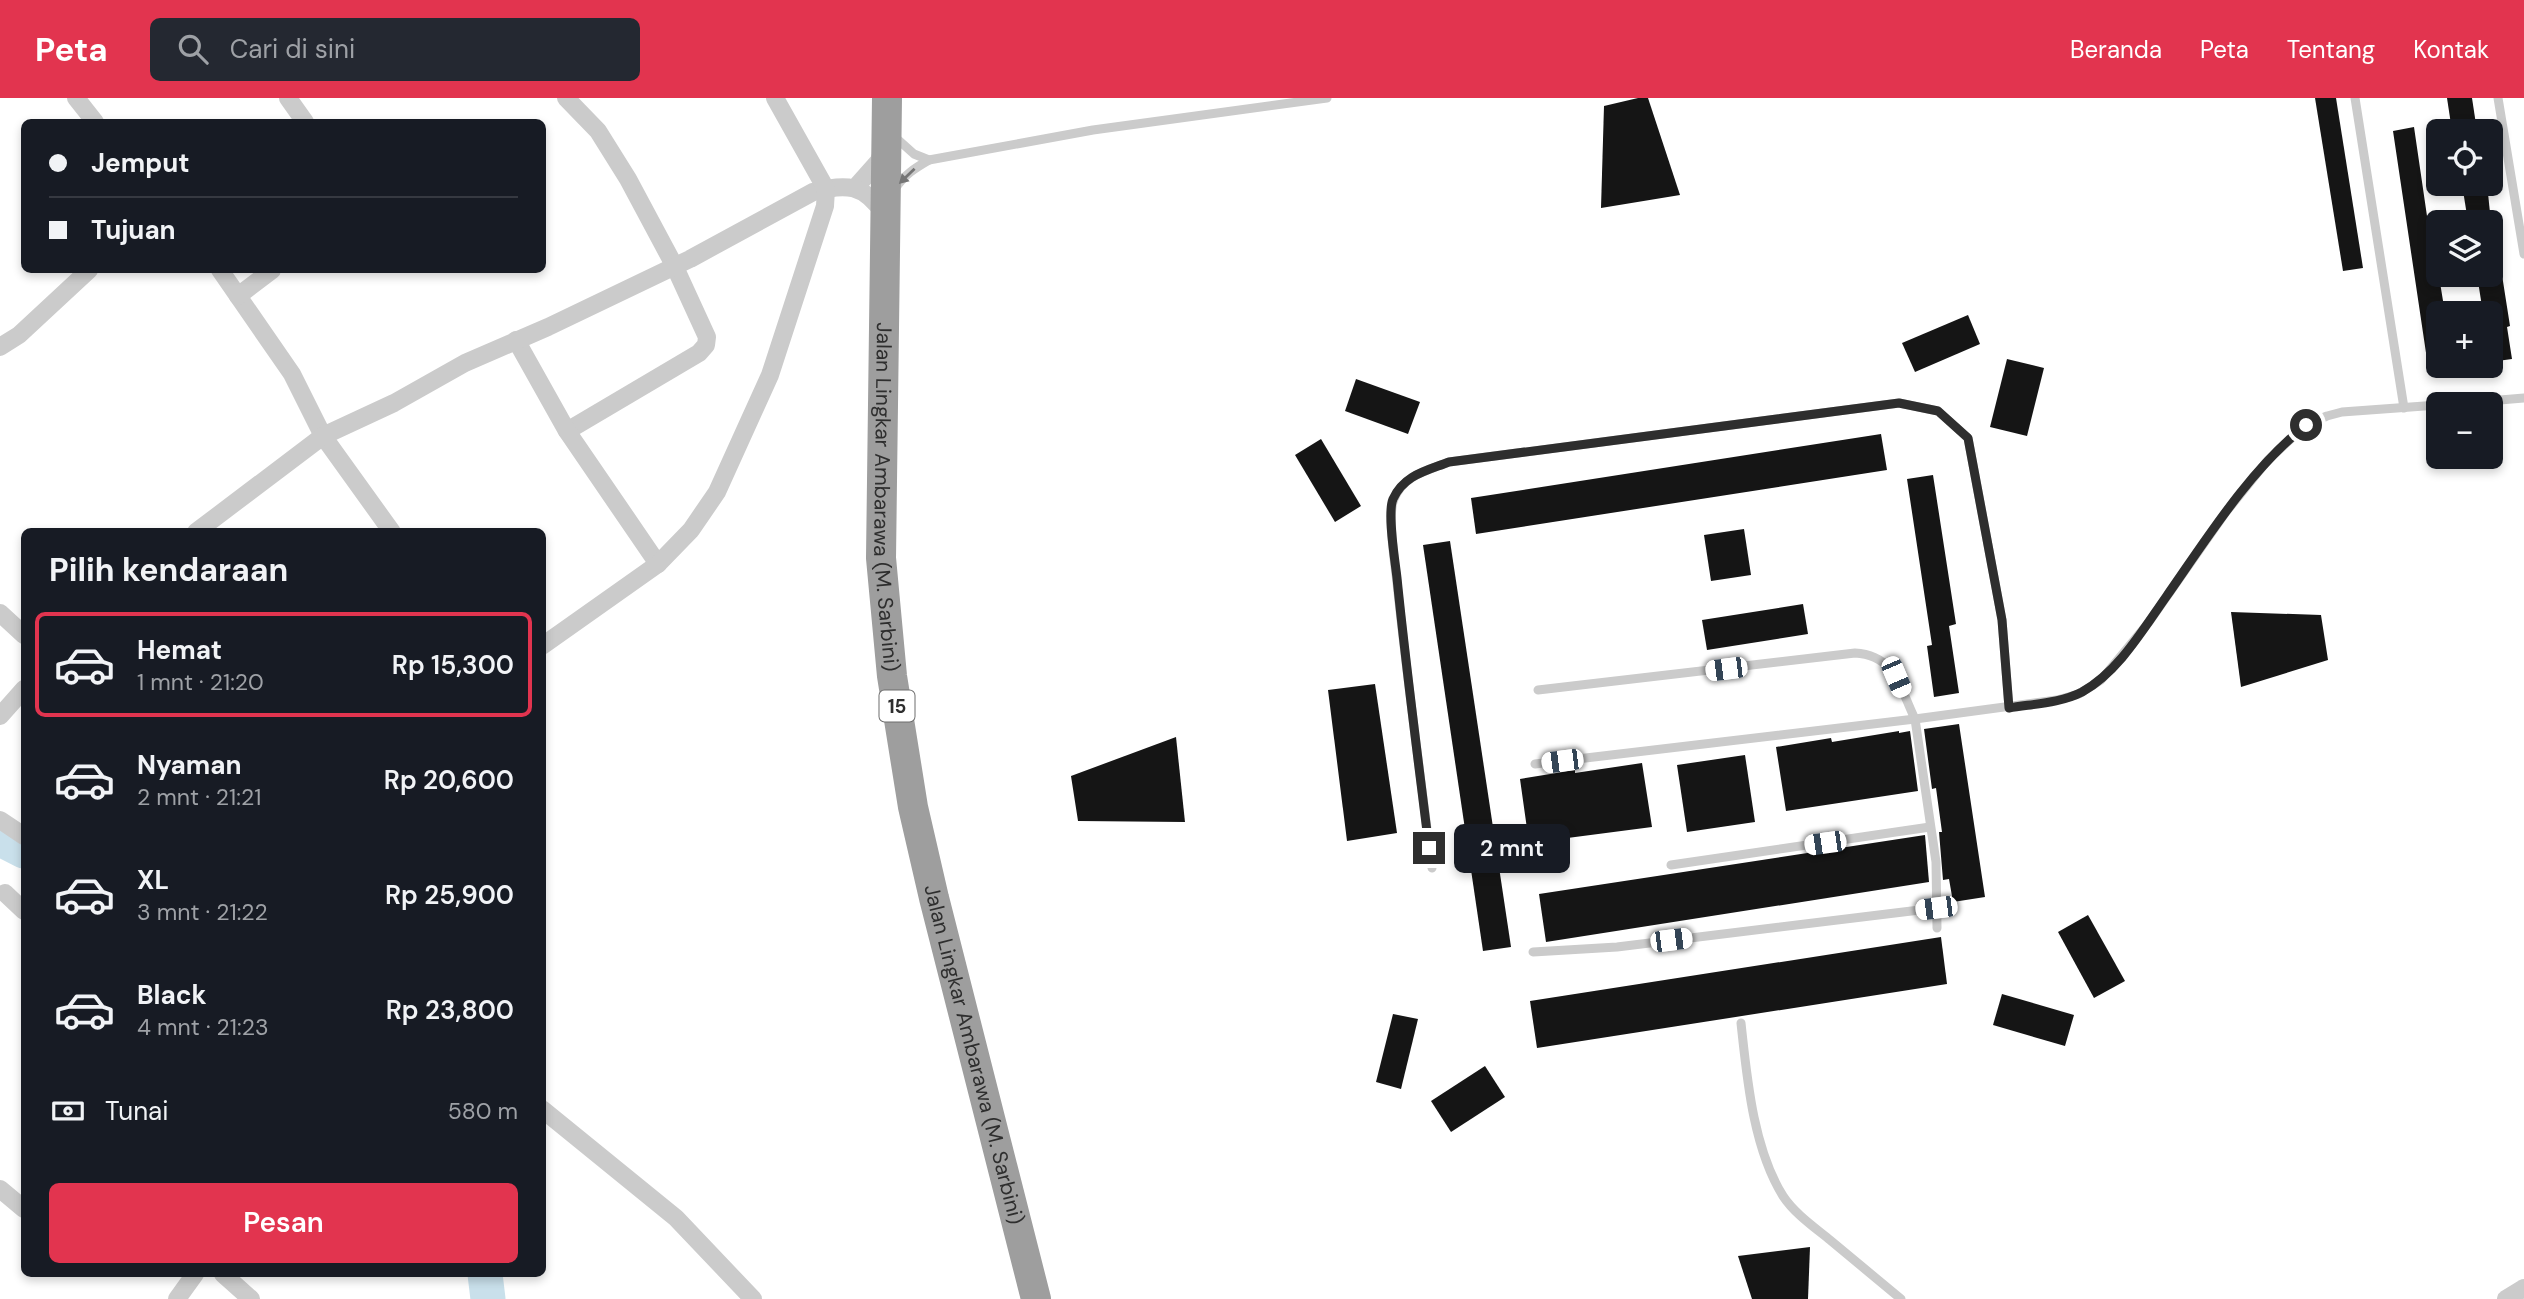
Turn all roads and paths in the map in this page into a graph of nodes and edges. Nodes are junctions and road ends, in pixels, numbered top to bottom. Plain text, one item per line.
1 (76, 98) edge
2 (288, 98) edge
3 (566, 98) edge
4 (775, 98) edge
5 (1327, 98) edge
6 (2355, 98) edge
7 (2498, 98) edge
8 (93, 119) edge
9 (303, 119) edge
10 (886, 122) edge
11 (929, 160) junction
12 (855, 188) junction
13 (826, 189) junction
14 (886, 211) junction
15 (2524, 254) edge
16 (674, 265) junction
17 (86, 273) edge
18 (222, 273) edge
19 (268, 273) edge
20 (238, 296) junction
21 (516, 340) junction
22 (0, 347) edge
23 (2524, 398) edge
24 (2503, 400) edge
25 (2426, 406) edge
26 (2404, 408) junction
27 (567, 431) junction
28 (323, 436) junction
29 (201, 528) edge
30 (387, 528) edge
31 (658, 564) junction
32 (0, 613) edge
33 (21, 632) edge
34 (546, 643) edge
35 (1538, 690) dead end
36 (21, 701) edge
37 (2009, 708) junction
38 (0, 716) edge
39 (1915, 719) junction
40 (1535, 764) dead end
41 (0, 820) edge
42 (1930, 827) junction
43 (21, 834) edge
44 (1671, 865) dead end
45 (1432, 868) dead end
46 (2, 893) edge
47 (1936, 908) junction
48 (21, 909) edge
49 (1937, 928) dead end
50 (1533, 952) dead end
51 (1741, 1024) dead end
52 (546, 1112) edge
53 (0, 1189) edge
54 (21, 1206) edge
55 (193, 1277) edge
56 (226, 1277) edge
57 (2524, 1289) edge
58 (177, 1299) edge
59 (251, 1299) edge
60 (753, 1299) edge
61 (1036, 1299) edge
62 (1901, 1299) edge
63 (2506, 1299) edge

1 - 8 street
2 - 9 street
3 - 16 street
4 - 13 street
5 - 11 lane
6 - 26 lane
7 - 15 lane
10 - 11 lane
10 - 12 street
10 - 14 highway, Jalan Lingkar Ambarawa (M. Sarbini) / 15
11 -> 14 lane
12 - 13 street
12 - 14 street
13 - 16 street
13 - 31 street
14 - 61 highway, Jalan Lingkar Ambarawa (M. Sarbini) / 15
16 - 21 street
16 - 27 street
17 - 22 street
18 - 20 street
19 - 20 street
20 - 28 street
21 - 27 street
21 - 28 street
23 - 24 lane
25 - 26 lane
26 - 37 lane
27 - 31 street
28 - 29 street
28 - 30 street
31 - 34 street
32 - 33 street
35 - 39 lane
36 - 38 street
37 - 39 lane
37 - 45 lane
39 - 40 lane
39 - 42 lane
41 - 43 street
42 - 44 lane
42 - 47 lane
46 - 48 street
47 - 49 lane
47 - 50 lane
51 - 62 lane
52 - 60 street
53 - 54 street
55 - 58 street
56 - 59 street
57 - 63 street

